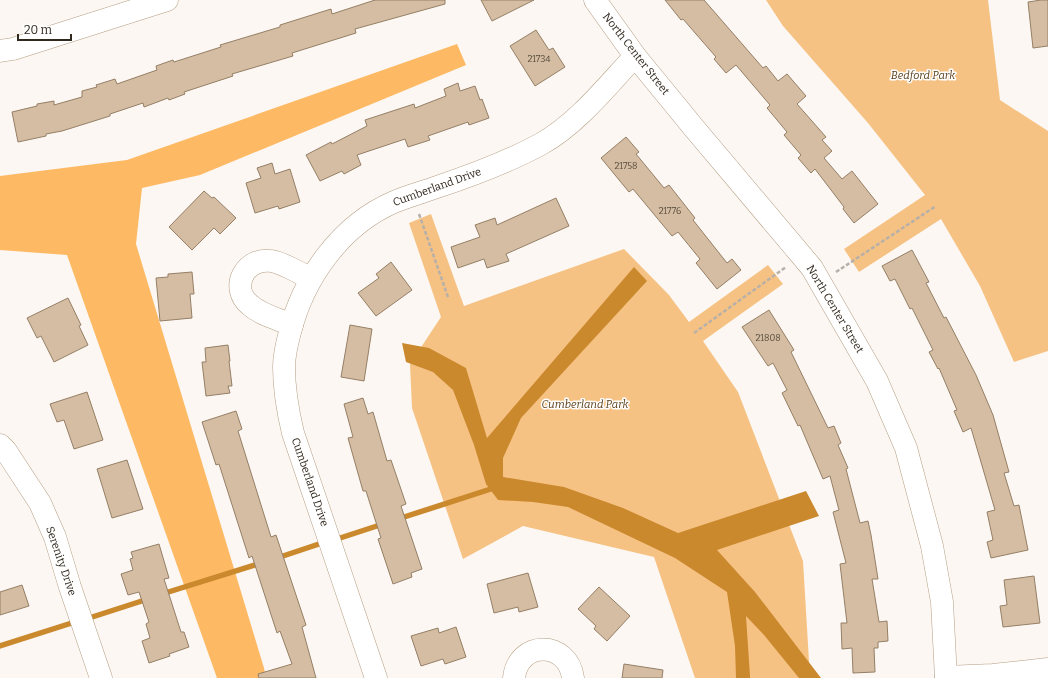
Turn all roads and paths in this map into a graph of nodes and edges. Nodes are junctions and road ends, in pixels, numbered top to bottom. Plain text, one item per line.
1 (167, 0) edge
2 (594, 0) edge
3 (0, 51) edge
4 (635, 56) junction
5 (412, 196) junction
6 (310, 279) junction
7 (448, 296) dead end
8 (292, 325) junction
9 (2, 444) edge
10 (1048, 669) edge
11 (946, 677) edge
12 (101, 678) edge
13 (376, 678) edge
14 (514, 678) edge
15 (573, 678) edge

1 - 3 street
2 - 4 street, North Center Street
4 - 5 street, Cumberland Drive
4 - 11 street, North Center Street
5 - 6 street, Cumberland Drive
5 - 7 path
6 - 8 street, Cumberland Drive
6 - 8 street
8 - 13 street, Cumberland Drive
9 - 12 street, Serenity Drive
10 - 11 street
14 - 15 street

